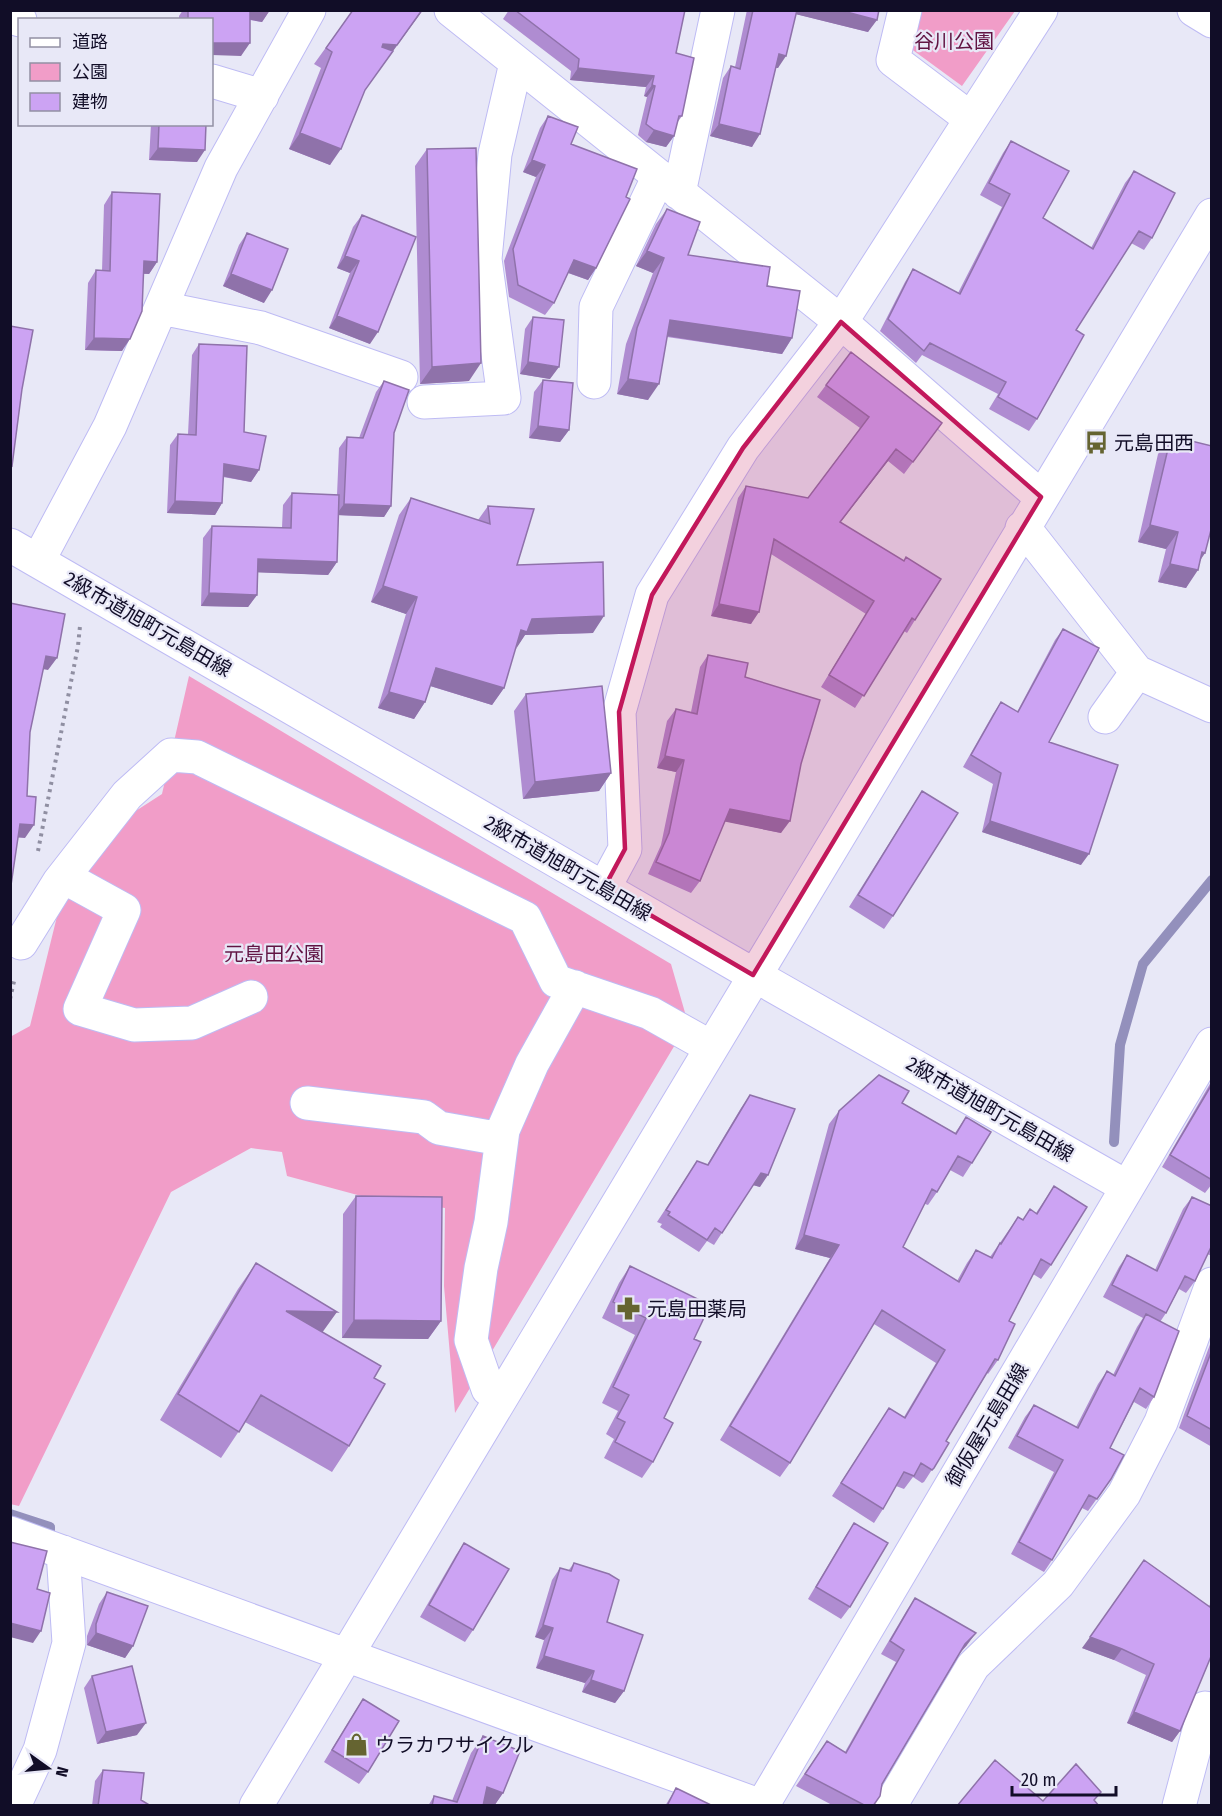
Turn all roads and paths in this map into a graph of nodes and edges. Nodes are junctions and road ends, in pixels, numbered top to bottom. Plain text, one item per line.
1 (309, 10) edge
2 (451, 10) edge
3 (718, 10) edge
4 (905, 10) edge
5 (1041, 10) edge
6 (1194, 10) edge
7 (1212, 21) edge
8 (516, 63) junction
9 (213, 81) edge
10 (262, 96) junction
11 (972, 119) junction
12 (669, 184) junction
13 (1212, 215) edge
14 (161, 308) junction
15 (841, 322) junction
16 (401, 377) dead end
17 (594, 382) dead end
18 (424, 402) dead end
19 (1041, 496) junction
20 (1022, 528) junction
21 (24, 553) edge
22 (85, 586) junction
23 (1137, 672) junction
24 (1212, 706) edge
25 (1105, 717) dead end
26 (38, 852) dead end
27 (64, 877) junction
28 (604, 888) junction
29 (21, 943) joint
30 (753, 975) junction
31 (575, 987) junction
32 (251, 997) dead end
33 (10, 999) edge
34 (698, 1040) dead end
35 (1212, 1044) edge
36 (307, 1103) dead end
37 (501, 1139) junction
38 (1127, 1187) junction
39 (1212, 1284) edge
40 (488, 1389) dead end
41 (10, 1533) edge
42 (63, 1552) junction
43 (346, 1655) junction
44 (1205, 1708) dead end
45 (14, 1806) edge
46 (256, 1806) edge
47 (761, 1806) edge
48 (890, 1806) edge
49 (1179, 1806) edge

1 - 10 street
2 - 8 street
3 - 12 street
4 - 11 street
5 - 11 street
6 - 7 street
8 - 12 street
8 - 18 street
9 - 10 street
10 - 14 street
11 - 15 street
12 - 15 street
12 - 17 street
13 - 19 street
14 - 16 street
14 - 21 street
15 - 19 street
15 - 28 street
19 - 20 street
20 - 23 street
20 - 30 street
21 - 22 street, 2級市道旭町元島田線
22 - 26 path
22 - 28 street, 2級市道旭町元島田線
23 - 24 street
23 - 25 street
27 - 29 street
27 - 31 street
27 - 32 street
28 - 30 street, 2級市道旭町元島田線
29 - 33 path
30 - 38 street, 2級市道旭町元島田線
30 - 43 street
31 - 34 street
31 - 37 street
35 - 38 street, 御仮屋元島田線
36 - 37 street
37 - 40 street
38 - 47 street, 御仮屋元島田線
39 - 48 street
41 - 42 street
42 - 43 street
42 - 45 street
43 - 46 street
43 - 47 street
44 - 49 street

